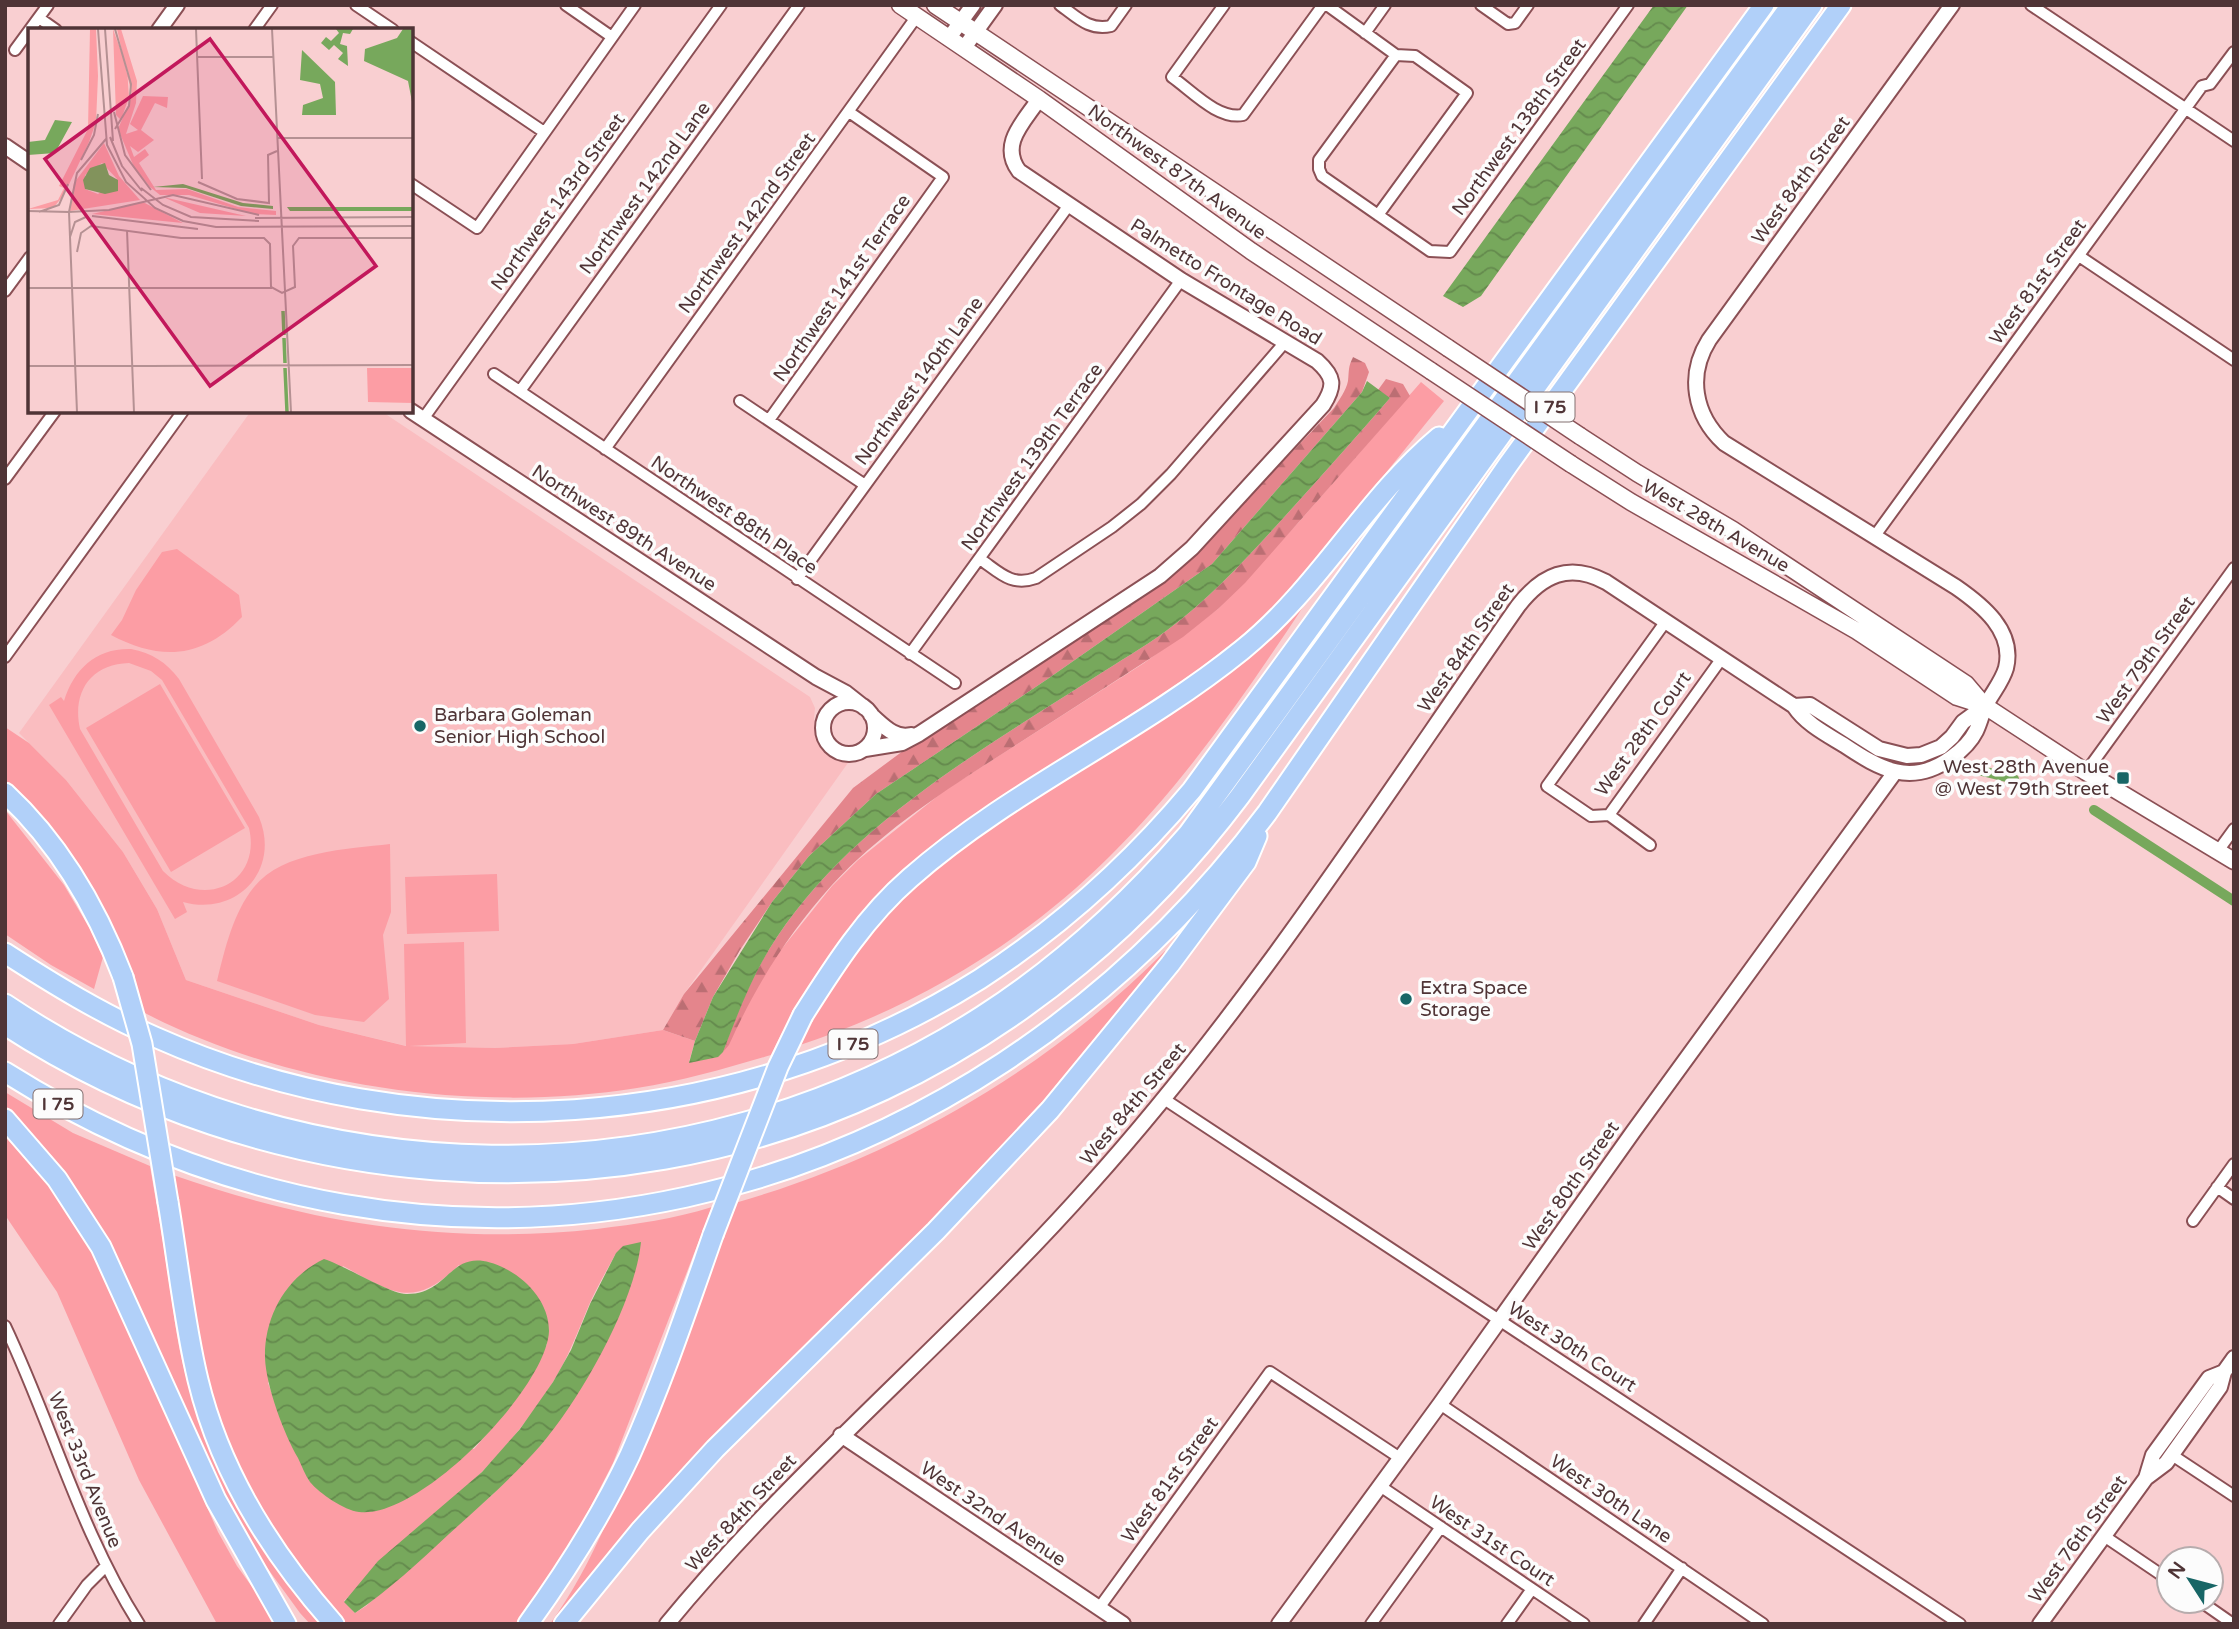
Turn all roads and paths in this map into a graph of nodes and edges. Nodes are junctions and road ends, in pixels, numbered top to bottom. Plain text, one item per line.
1 (48, 5) edge
2 (177, 5) edge
3 (272, 5) edge
4 (356, 5) edge
5 (566, 5) edge
6 (635, 5) edge
7 (721, 5) edge
8 (799, 5) edge
9 (900, 5) edge
10 (934, 5) edge
11 (972, 5) edge
12 (995, 5) edge
13 (1060, 5) edge
14 (1126, 5) edge
15 (1224, 5) edge
16 (1325, 5) edge
17 (1385, 5) edge
18 (1481, 5) edge
19 (1528, 5) edge
20 (1628, 5) edge
21 (1764, 5) edge
22 (1791, 5) edge
23 (1812, 5) edge
24 (1841, 5) edge
25 (1952, 5) edge
26 (2031, 5) edge
27 (917, 16) junction
28 (39, 18) junction
29 (960, 22) junction
30 (32, 28) edge
31 (53, 28) edge
32 (160, 28) edge
33 (255, 28) edge
34 (390, 28) edge
35 (28, 33) edge
36 (975, 33) junction
37 (1365, 33) junction
38 (612, 37) junction
39 (949, 38) junction
40 (413, 43) edge
41 (964, 48) junction
42 (15, 50) dead end
43 (2234, 52) edge
44 (1396, 55) junction
45 (1039, 99) junction
46 (2186, 109) junction
47 (849, 112) junction
48 (1115, 127) junction
49 (544, 132) junction
50 (2234, 141) edge
51 (5, 146) edge
52 (28, 162) edge
53 (413, 185) edge
54 (1069, 205) junction
55 (1378, 215) junction
56 (2079, 256) junction
57 (28, 260) edge
58 (1181, 280) junction
59 (5, 292) edge
60 (1286, 341) junction
61 (1448, 348) joint
62 (2234, 360) edge
63 (1431, 371) joint
64 (494, 374) dead end
65 (520, 391) junction
66 (740, 401) dead end
67 (54, 413) edge
68 (182, 413) edge
69 (417, 415) edge
70 (1463, 415) junction
71 (769, 420) junction
72 (605, 449) junction
73 (5, 479) edge
74 (865, 485) junction
75 (1874, 537) junction
76 (980, 559) junction
77 (2234, 568) edge
78 (797, 579) junction
79 (1666, 621) junction
80 (910, 654) junction
81 (5, 657) edge
82 (1722, 658) junction
83 (816, 677) junction
84 (955, 684) dead end
85 (1794, 706) junction
86 (1985, 706) junction
87 (868, 711) junction
88 (825, 719) junction
89 (919, 734) junction
90 (865, 749) junction
91 (1895, 772) junction
92 (2086, 772) junction
93 (5, 793) edge
94 (1267, 813) junction
95 (1608, 815) junction
96 (2234, 829) edge
97 (1650, 845) dead end
98 (2218, 851) junction
99 (2234, 862) edge
100 (5, 953) edge
101 (5, 1004) edge
102 (5, 1025) edge
103 (5, 1072) edge
104 (1164, 1099) junction
105 (5, 1119) edge
106 (2234, 1164) edge
107 (2217, 1187) junction
108 (2234, 1199) edge
109 (2193, 1221) dead end
110 (1499, 1320) junction
111 (5, 1326) edge
112 (2234, 1359) edge
113 (2229, 1375) edge
114 (1440, 1404) junction
115 (841, 1435) junction
116 (2172, 1455) junction
117 (1400, 1458) junction
118 (2147, 1478) junction
119 (1380, 1486) junction
120 (2234, 1496) edge
121 (1441, 1527) junction
122 (2104, 1536) junction
123 (106, 1566) junction
124 (1682, 1568) junction
125 (2155, 1571) edge
126 (263, 1582) junction
127 (1532, 1589) junction
128 (1099, 1608) junction
129 (566, 1622) edge
130 (2045, 1622) edge
131 (59, 1624) edge
132 (139, 1624) edge
133 (286, 1624) edge
134 (300, 1624) edge
135 (334, 1624) edge
136 (528, 1624) edge
137 (667, 1624) edge
138 (1123, 1624) edge
139 (1279, 1624) edge
140 (1371, 1624) edge
141 (1507, 1624) edge
142 (1584, 1624) edge
143 (1644, 1624) edge
144 (1763, 1624) edge
145 (1960, 1624) edge

1 - 28 street
2 - 32 street
3 - 33 street
4 - 34 street
5 - 38 street
6 - 38 street
7 - 69 street, Northwest 143rd Street
8 - 65 street, Northwest 142nd Lane
9 - 27 main road, Northwest 87th Avenue
10 - 29 main road, Northwest 87th Avenue
11 - 29 street
12 - 36 street
13 - 14 street
15 - 16 street
16 - 37 street
17 - 37 street
18 - 19 street
20 - 55 street, Northwest 138th Street
21 - 70 highway, I 75
22 - 101 highway
23 - 102 highway
24 - 94 highway, I 75
25 - 75 street, West 84th Street
26 - 46 street
27 - 39 main road, Northwest 87th Avenue
27 - 47 street, Northwest 142nd Street
28 - 30 street
28 - 31 street
29 - 36 main road, Northwest 87th Avenue
29 - 39 street
35 - 42 street
36 - 41 street
36 - 48 main road, Northwest 87th Avenue
37 - 44 street
38 - 49 street
39 - 41 main road, Northwest 87th Avenue
40 - 49 street
41 - 45 main road, Northwest 87th Avenue
43 - 46 street, West 81st Street
44 - 55 street
44 - 55 street
45 - 48 main road
45 - 54 street, Palmetto Frontage Road
45 - 63 main road, Northwest 87th Avenue
46 - 50 street
46 - 56 street, West 81st Street
47 - 71 street, Northwest 141st Terrace
47 - 72 street, Northwest 142nd Street
48 - 61 main road, Northwest 87th Avenue
49 - 53 street
51 - 52 street
54 - 58 street, Palmetto Frontage Road
54 - 74 street, Northwest 140th Lane
56 - 62 street
56 - 75 street, West 81st Street
57 - 59 street
58 - 60 street, Palmetto Frontage Road
58 - 76 street, Northwest 139th Terrace
60 - 76 street
60 - 89 street, Palmetto Frontage Road
61 - 86 main road, West 28th Avenue, bridge
63 - 86 main road, West 28th Avenue, bridge
64 - 65 street, Northwest 88th Place
65 - 72 street, Northwest 88th Place
66 - 71 street
67 - 73 street
68 - 81 street
69 - 83 street, Northwest 89th Avenue
70 - 100 highway, I 75
70 - 136 highway, bridge
71 - 74 street
72 - 78 street, Northwest 88th Place
74 - 78 street, Northwest 140th Lane
75 - 86 street
76 - 80 street, Northwest 139th Terrace
77 - 92 street, West 79th Street
78 - 80 street, Northwest 88th Place
79 - 82 street
79 - 95 street, West 28th Court
79 - 104 street, West 84th Street
80 - 84 street, Northwest 88th Place
82 - 85 street
82 - 95 street, West 28th Court
83 - 87 street, Northwest 89th Avenue
83 - 88 street
85 - 86 street
85 - 91 street
86 - 91 street
86 - 92 main road, West 28th Avenue
87 - 88 street
87 - 89 street
87 - 90 street
88 - 90 street
89 - 90 street, Palmetto Frontage Road
91 - 110 street, West 80th Street
92 - 98 main road, West 28th Avenue
93 - 135 highway, bridge
94 - 103 highway, I 75
94 - 129 highway
95 - 97 street
96 - 98 street
98 - 99 main road, West 28th Avenue
104 - 110 street, West 30th Court
104 - 115 street, West 84th Street
105 - 126 highway
106 - 107 street
107 - 108 street
107 - 109 street
110 - 114 street, West 80th Street
110 - 145 street, West 30th Court
111 - 123 street, West 33rd Avenue
112 - 113 street, West 76th Street
113 - 116 street, West 76th Street
113 - 118 street, West 76th Street
114 - 117 street, West 80th Street
114 - 124 street, West 30th Lane
115 - 128 street, West 32nd Avenue
115 - 137 street, West 84th Street
116 - 118 street, West 76th Street
116 - 120 street
117 - 119 street, West 80th Street
117 - 128 street, West 81st Street
118 - 122 street, West 76th Street
119 - 121 street, West 31st Court
119 - 139 street, West 80th Street
121 - 127 street, West 31st Court
121 - 140 street
122 - 125 street
122 - 130 street, West 76th Street
123 - 131 street
123 - 132 street, West 33rd Avenue
124 - 143 street
124 - 144 street, West 30th Lane
126 - 133 highway
126 - 134 highway
127 - 141 street
127 - 142 street, West 31st Court
128 - 138 street, West 32nd Avenue

